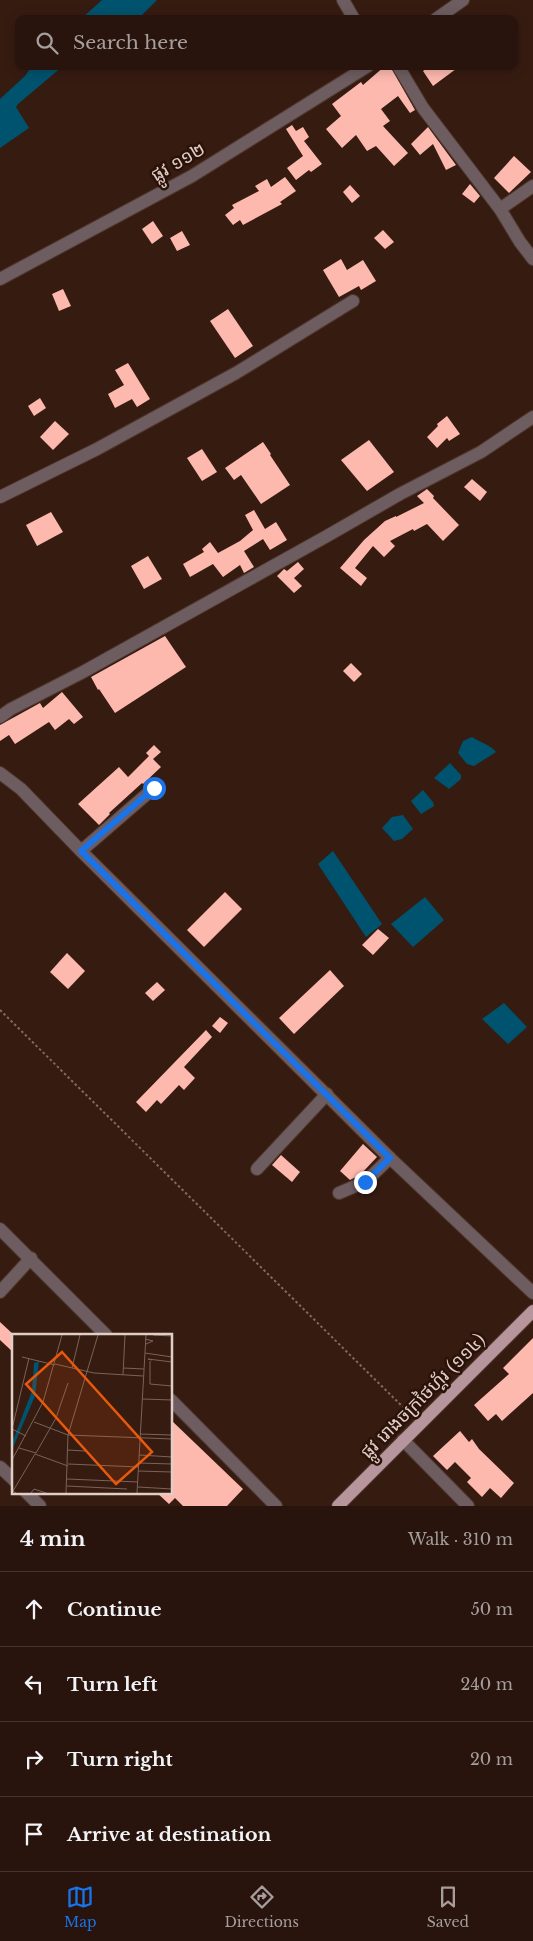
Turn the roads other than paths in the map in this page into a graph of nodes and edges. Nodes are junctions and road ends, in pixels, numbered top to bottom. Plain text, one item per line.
1 (343, 0) edge
2 (462, 0) edge
3 (352, 15) edge
4 (441, 15) edge
5 (362, 70) edge
6 (400, 70) edge
7 (533, 186) edge
8 (500, 209) junction
9 (533, 259) edge
10 (0, 279) edge
11 (353, 301) dead end
12 (533, 417) edge
13 (0, 497) edge
14 (0, 717) edge
15 (0, 773) edge
16 (154, 788) dead end
17 (81, 851) junction
18 (327, 1094) junction
19 (390, 1158) junction
20 (257, 1169) dead end
21 (339, 1193) dead end
22 (0, 1229) edge
23 (31, 1258) junction
24 (0, 1292) edge
25 (533, 1293) edge
26 (533, 1311) edge
27 (105, 1334) edge
28 (172, 1401) edge
29 (403, 1440) junction
30 (0, 1467) edge
31 (12, 1478) edge
32 (28, 1494) edge
33 (345, 1504) edge
34 (40, 1506) edge
35 (276, 1506) edge
36 (468, 1506) edge

1 - 3 street
2 - 4 street
5 - 10 street, ផ្លូវ ១១២
6 - 8 street
7 - 8 street
8 - 9 street
11 - 13 street
12 - 14 street
15 - 17 street
16 - 17 street
17 - 18 street
18 - 19 street
18 - 20 street
19 - 21 street
19 - 25 street
22 - 23 street
23 - 24 street
23 - 27 street
26 - 29 main road, ផ្លូវ រោងចក្រថៃហ្គ័រ (១១៤)
28 - 35 street
29 - 33 main road, ផ្លូវ រោងចក្រថៃហ្គ័រ (១១៤)
29 - 36 street
30 - 31 street
32 - 34 street

